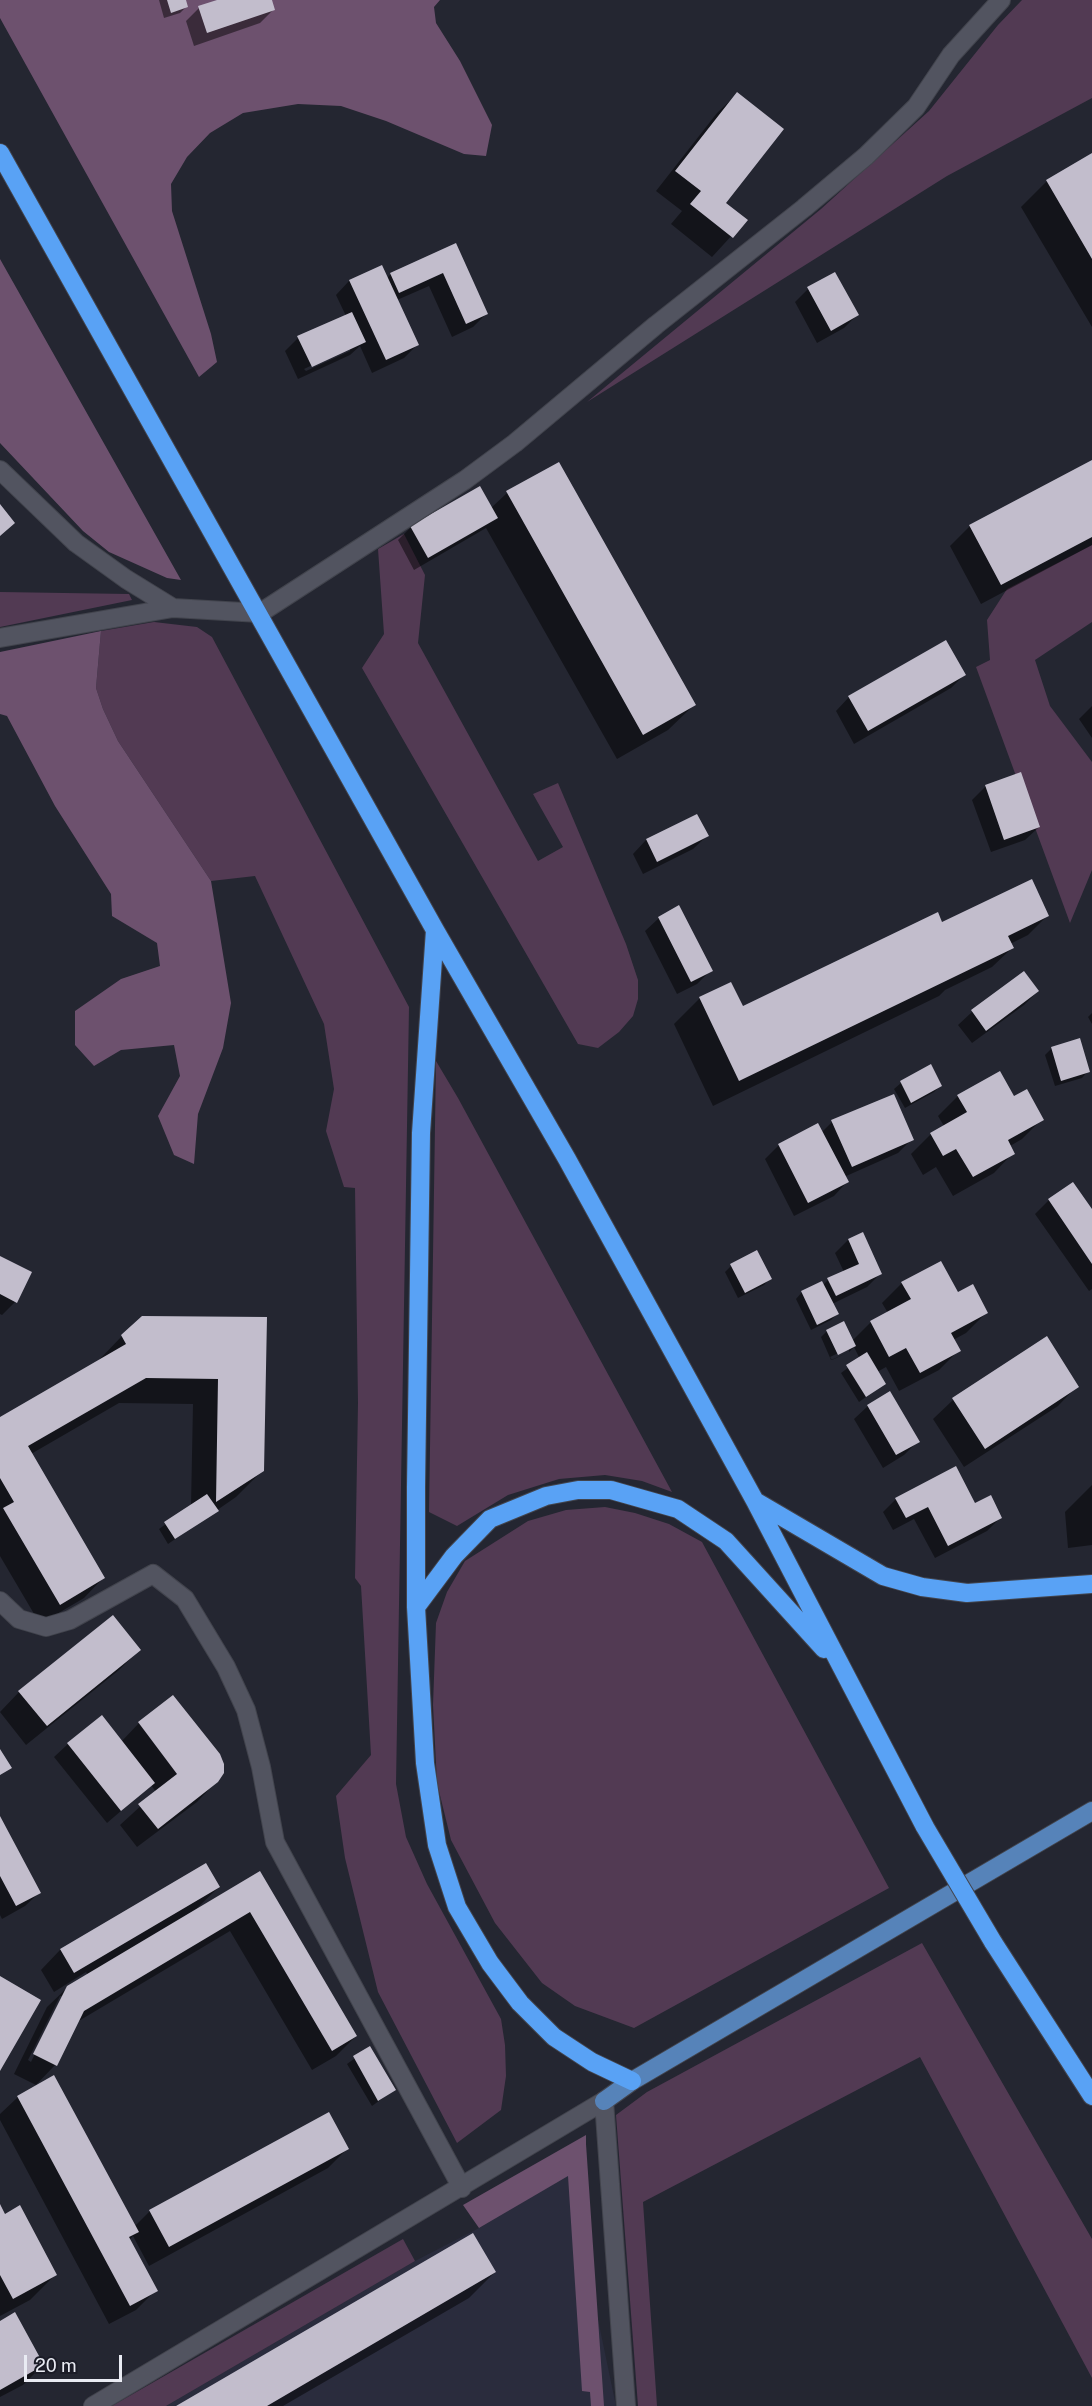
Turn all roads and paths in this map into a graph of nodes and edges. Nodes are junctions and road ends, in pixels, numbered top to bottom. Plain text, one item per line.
1 (1001, 0) edge
2 (0, 153) edge
3 (0, 470) edge
4 (173, 608) junction
5 (260, 613) junction
6 (0, 638) edge
7 (435, 930) junction
8 (755, 1501) junction
9 (1092, 1584) edge
10 (0, 1601) edge
11 (416, 1607) junction
12 (841, 1668) junction
13 (1092, 1812) edge
14 (632, 2081) junction
15 (1092, 2096) edge
16 (604, 2101) junction
17 (462, 2188) junction
18 (93, 2406) edge
19 (626, 2406) edge

1 - 5 street
2 - 5 highway
3 - 4 street
4 - 5 street
4 - 6 street
5 - 7 highway
7 - 8 highway
7 - 11 highway
8 - 9 highway
8 - 12 highway
10 - 17 street
11 - 12 highway
11 - 14 highway
12 - 15 highway, bridge
13 - 14 main road
14 - 16 main road
16 - 17 street
16 - 19 street
17 - 18 street

